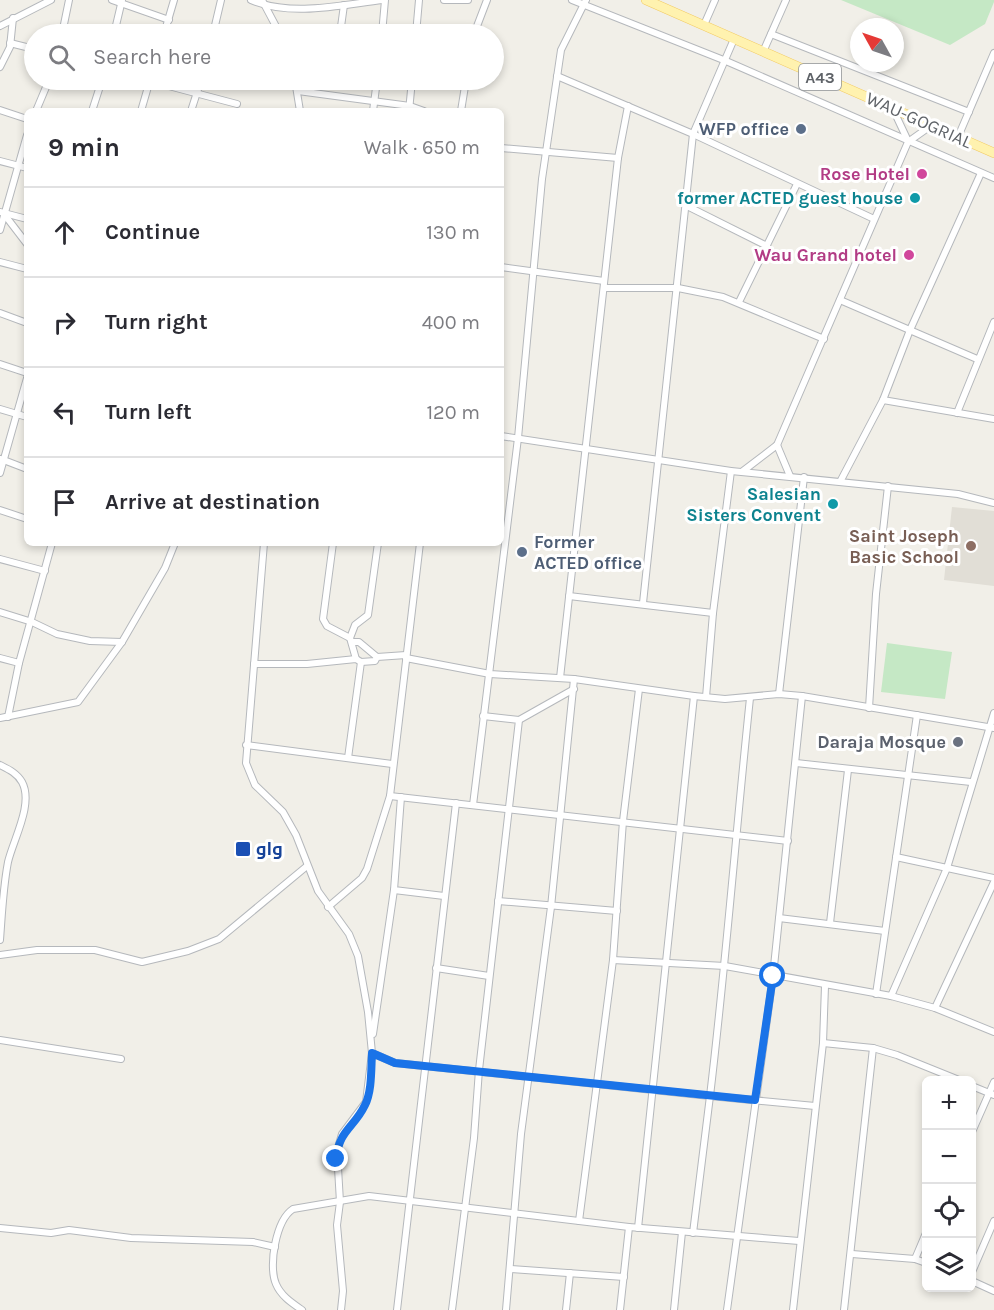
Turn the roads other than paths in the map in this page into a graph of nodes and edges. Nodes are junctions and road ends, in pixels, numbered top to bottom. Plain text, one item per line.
1 (51, 0) edge
2 (69, 0) edge
3 (112, 0) edge
4 (174, 0) edge
5 (221, 0) edge
6 (251, 0) edge
7 (384, 0) edge
8 (419, 0) edge
9 (444, 0) edge
10 (468, 0) edge
11 (487, 0) edge
12 (572, 0) edge
13 (646, 0) edge
14 (715, 0) edge
15 (786, 0) edge
16 (122, 1) edge
17 (585, 2) edge
18 (263, 3) edge
19 (324, 3) edge
20 (344, 5) junction
21 (13, 18) junction
22 (169, 20) junction
23 (64, 24) edge
24 (116, 24) edge
25 (168, 24) edge
26 (215, 24) edge
27 (275, 24) edge
28 (341, 24) edge
29 (383, 24) edge
30 (417, 24) edge
31 (478, 24) edge
32 (704, 25) junction
33 (0, 26) edge
34 (771, 34) junction
35 (734, 39) junction
36 (10, 43) junction
37 (24, 46) edge
38 (763, 52) junction
39 (994, 53) edge
40 (726, 61) junction
41 (0, 67) edge
42 (557, 76) junction
43 (45, 90) edge
44 (99, 90) edge
45 (146, 90) edge
46 (186, 90) edge
47 (198, 90) edge
48 (376, 90) edge
49 (411, 90) edge
50 (464, 90) edge
51 (298, 91) joint
52 (197, 93) junction
53 (374, 102) junction
54 (237, 104) dead end
55 (628, 106) junction
56 (892, 107) junction
57 (37, 108) edge
58 (93, 108) edge
59 (142, 108) edge
60 (192, 108) edge
61 (300, 108) edge
62 (373, 108) edge
63 (405, 108) edge
64 (410, 108) edge
65 (461, 108) edge
66 (0, 110) edge
67 (969, 112) junction
68 (24, 118) edge
69 (932, 124) junction
70 (693, 134) junction
71 (958, 136) junction
72 (908, 142) junction
73 (504, 148) edge
74 (546, 152) junction
75 (994, 153) edge
76 (618, 158) junction
77 (0, 161) edge
78 (23, 167) edge
79 (981, 173) junction
80 (994, 178) edge
81 (797, 184) junction
82 (687, 206) junction
83 (2, 213) edge
84 (24, 218) edge
85 (874, 219) junction
86 (0, 230) edge
87 (24, 240) edge
88 (767, 246) junction
89 (0, 262) edge
90 (504, 267) edge
91 (24, 268) edge
92 (535, 272) junction
93 (604, 284) junction
94 (678, 288) junction
95 (840, 300) junction
96 (740, 302) junction
97 (0, 313) edge
98 (24, 322) edge
99 (994, 322) edge
100 (910, 330) junction
101 (824, 339) junction
102 (977, 359) junction
103 (0, 364) edge
104 (24, 372) edge
105 (24, 389) edge
106 (883, 400) junction
107 (0, 409) edge
108 (957, 413) junction
109 (17, 414) junction
110 (24, 416) edge
111 (994, 419) edge
112 (504, 436) edge
113 (518, 438) junction
114 (777, 445) junction
115 (584, 450) junction
116 (2, 459) edge
117 (658, 460) junction
118 (24, 468) edge
119 (731, 471) junction
120 (743, 471) junction
121 (0, 473) edge
122 (790, 476) junction
123 (804, 477) junction
124 (841, 480) junction
125 (888, 486) junction
126 (994, 502) edge
127 (0, 510) edge
128 (24, 518) edge
129 (51, 546) edge
130 (174, 546) edge
131 (264, 546) edge
132 (333, 546) edge
133 (378, 546) edge
134 (420, 546) edge
135 (0, 559) edge
136 (45, 571) junction
137 (569, 596) junction
138 (643, 603) junction
139 (0, 612) edge
140 (713, 613) junction
141 (33, 622) junction
142 (351, 640) junction
143 (122, 642) junction
144 (377, 657) junction
145 (406, 657) junction
146 (0, 658) edge
147 (358, 660) junction
148 (19, 663) junction
149 (254, 664) junction
150 (490, 674) junction
151 (560, 678) junction
152 (574, 679) junction
153 (574, 689) junction
154 (639, 689) junction
155 (779, 694) junction
156 (694, 696) junction
157 (802, 696) junction
158 (706, 697) junction
159 (750, 698) junction
160 (869, 708) junction
161 (994, 713) edge
162 (917, 715) junction
163 (483, 716) junction
164 (8, 717) junction
165 (0, 718) edge
166 (519, 720) junction
167 (991, 727) edge
168 (246, 745) junction
169 (348, 758) junction
170 (796, 763) junction
171 (392, 764) junction
172 (0, 765) edge
173 (848, 770) junction
174 (908, 774) junction
175 (971, 782) junction
176 (390, 796) junction
177 (401, 797) junction
178 (456, 803) junction
179 (473, 805) junction
180 (508, 808) junction
181 (561, 815) junction
182 (623, 821) junction
183 (680, 828) junction
184 (735, 836) junction
185 (788, 841) junction
186 (896, 857) junction
187 (307, 866) junction
188 (947, 867) junction
189 (994, 880) edge
190 (394, 890) junction
191 (2, 894) edge
192 (444, 896) junction
193 (498, 901) junction
194 (328, 906) junction
195 (550, 907) junction
196 (617, 911) junction
197 (779, 918) junction
198 (830, 923) junction
199 (885, 931) junction
200 (0, 940) edge
201 (0, 955) edge
202 (613, 960) junction
203 (667, 964) junction
204 (725, 966) junction
205 (436, 968) junction
206 (489, 976) junction
207 (773, 976) junction
208 (825, 986) junction
209 (876, 994) junction
210 (891, 996) junction
211 (935, 1008) junction
212 (994, 1032) edge
213 (0, 1040) edge
214 (823, 1043) junction
215 (372, 1044) junction
216 (873, 1048) junction
217 (372, 1053) junction
218 (121, 1059) dead end
219 (425, 1064) junction
220 (479, 1070) junction
221 (529, 1076) junction
222 (949, 1076) edge
223 (994, 1082) edge
224 (597, 1084) junction
225 (976, 1088) edge
226 (654, 1090) junction
227 (991, 1094) edge
228 (710, 1096) junction
229 (755, 1100) junction
230 (815, 1106) junction
231 (973, 1130) edge
232 (411, 1200) junction
233 (340, 1202) junction
234 (466, 1208) junction
235 (515, 1214) junction
236 (579, 1221) junction
237 (994, 1221) edge
238 (629, 1227) junction
239 (0, 1228) edge
240 (639, 1228) junction
241 (682, 1232) junction
242 (693, 1233) junction
243 (735, 1236) junction
244 (925, 1238) edge
245 (799, 1241) junction
246 (275, 1247) junction
247 (852, 1254) junction
248 (915, 1259) junction
249 (922, 1261) edge
250 (976, 1263) edge
251 (511, 1269) junction
252 (570, 1273) junction
253 (624, 1277) junction
254 (976, 1283) edge
255 (994, 1291) edge
256 (844, 1309) edge
257 (303, 1310) edge
258 (341, 1310) edge
259 (397, 1310) edge
260 (452, 1310) edge
261 (506, 1310) edge
262 (566, 1310) edge
263 (620, 1310) edge
264 (674, 1310) edge
265 (727, 1310) edge
266 (793, 1310) edge
267 (853, 1310) edge

1 - 21 street
2 - 23 street
3 - 16 street
4 - 22 street
5 - 26 street
6 - 18 street
7 - 20 street
7 - 29 street
8 - 30 street
9 - 10 street
11 - 31 street
12 - 17 street
13 - 32 main road, WAU-GOGRIAL / A43
14 - 32 street
15 - 34 street
16 - 22 street
16 - 24 street
17 - 40 street
17 - 42 street
18 - 19 street
18 - 27 street
19 - 20 street
20 - 28 street
21 - 33 street
21 - 36 street
22 - 25 street
32 - 35 main road, WAU-GOGRIAL / A43
34 - 38 street
34 - 67 street
35 - 38 main road, WAU-GOGRIAL / A43
35 - 40 street
36 - 37 street
36 - 41 street
38 - 56 main road, WAU-GOGRIAL / A43
39 - 67 street
40 - 70 street
40 - 72 street
42 - 55 street
42 - 74 street
43 - 57 street
44 - 58 street
45 - 59 street
46 - 52 street
47 - 52 street
48 - 53 street
49 - 64 street
50 - 65 street
51 - 53 street
51 - 61 street
52 - 54 street
52 - 60 street
53 - 62 street
53 - 63 street
55 - 70 street
55 - 76 street
56 - 69 main road, WAU-GOGRIAL / A43
56 - 72 street
66 - 68 street
67 - 71 street
69 - 71 main road, WAU-GOGRIAL / A43
69 - 72 street
70 - 81 street
70 - 82 street
71 - 75 main road, WAU-GOGRIAL / A43
72 - 79 street
72 - 85 street
73 - 74 street
74 - 76 street
74 - 92 street
76 - 93 street
77 - 78 street
78 - 83 street
79 - 80 street
79 - 100 street
81 - 85 street
81 - 88 street
82 - 88 street
82 - 94 street
83 - 84 street
83 - 86 street
83 - 87 street
85 - 95 street
88 - 96 street
89 - 91 street
90 - 92 street
92 - 93 street
92 - 113 street
93 - 94 street
93 - 115 street
94 - 96 street
94 - 117 street
95 - 100 street
95 - 101 street
96 - 101 street
97 - 98 street
99 - 102 street
100 - 102 street
100 - 106 street
101 - 114 street
102 - 108 street
103 - 104 street
105 - 109 street
106 - 108 street
106 - 124 street
107 - 109 street
108 - 111 street
109 - 110 street
109 - 116 street
112 - 113 street
113 - 115 street
113 - 150 street
114 - 120 street
114 - 122 street
115 - 117 street
115 - 137 street
116 - 118 street
116 - 121 street
117 - 119 street
117 - 138 street
119 - 120 street
119 - 140 street
120 - 122 street
122 - 123 street
123 - 124 street
123 - 155 street
124 - 125 street
125 - 126 street
125 - 160 street
127 - 128 street
129 - 136 street
130 - 143 street
131 - 149 street
132 - 142 street
133 - 142 street
134 - 145 street
135 - 136 street
136 - 141 street
137 - 138 street
137 - 151 street
138 - 140 street
139 - 141 street
140 - 158 street
141 - 143 street
141 - 148 street
142 - 144 street
142 - 147 street
143 - 164 street
144 - 145 street
144 - 147 street
145 - 150 street
145 - 171 street
146 - 148 street
147 - 149 street
147 - 169 street
148 - 164 street
149 - 168 street
150 - 151 street
150 - 163 street
151 - 152 street
152 - 153 street
152 - 154 street
153 - 166 street
153 - 181 street
154 - 156 street
154 - 182 street
155 - 157 street
155 - 159 street
156 - 158 street
156 - 183 street
157 - 160 street
157 - 170 street
158 - 159 street
159 - 184 street
160 - 162 street
161 - 167 street
162 - 167 street
162 - 174 street
163 - 166 street
163 - 179 street
164 - 165 street
166 - 180 street
167 - 175 street
168 - 169 street
168 - 187 street
169 - 171 street
170 - 173 street
170 - 185 street
171 - 176 street
172 - 191 street
173 - 174 street
173 - 198 street
174 - 175 street
174 - 186 street
175 - 188 street
176 - 177 street
176 - 194 street
177 - 178 street
177 - 190 street
178 - 179 street
178 - 192 street
179 - 180 street
180 - 181 street
180 - 193 street
181 - 182 street
181 - 195 street
182 - 183 street
182 - 196 street
183 - 184 street
183 - 203 street
184 - 185 street
184 - 204 street
185 - 197 street
186 - 188 street
186 - 199 street
187 - 194 street
187 - 201 street
188 - 189 street
188 - 210 street
189 - 211 street
190 - 192 street
190 - 215 street
191 - 200 street
192 - 205 street
193 - 195 street
193 - 206 street
194 - 215 street
195 - 196 street
195 - 221 street
196 - 202 street
197 - 198 street
197 - 207 street
198 - 199 street
199 - 209 street
202 - 203 street
202 - 224 street
203 - 204 street
203 - 226 street
204 - 207 street
204 - 228 street
205 - 206 street
205 - 219 street
206 - 220 street
207 - 208 street
207 - 229 street
208 - 209 street
208 - 214 street
209 - 210 street
210 - 211 street
211 - 212 street
213 - 218 street
214 - 216 street
214 - 230 street
215 - 217 street
216 - 222 street
216 - 247 street
217 - 219 street
217 - 233 street
219 - 220 street
219 - 232 street
220 - 221 street
220 - 234 street
221 - 224 street
221 - 235 street
223 - 227 street
224 - 226 street
224 - 236 street
225 - 227 street
226 - 228 street
226 - 240 street
227 - 231 street
228 - 229 street
228 - 242 street
229 - 230 street
229 - 243 street
230 - 245 street
232 - 233 street
232 - 234 street
232 - 259 street
233 - 246 street
233 - 258 street
234 - 235 street
234 - 260 street
235 - 236 street
235 - 251 street
236 - 238 street
237 - 250 street
238 - 240 street
238 - 253 street
239 - 246 street
240 - 241 street
241 - 242 street
241 - 264 street
242 - 243 street
243 - 245 street
243 - 265 street
244 - 248 street
245 - 266 street
246 - 257 street
247 - 248 street
247 - 256 street
248 - 249 street
251 - 252 street
251 - 261 street
252 - 253 street
252 - 262 street
253 - 263 street
254 - 255 street
256 - 267 street

